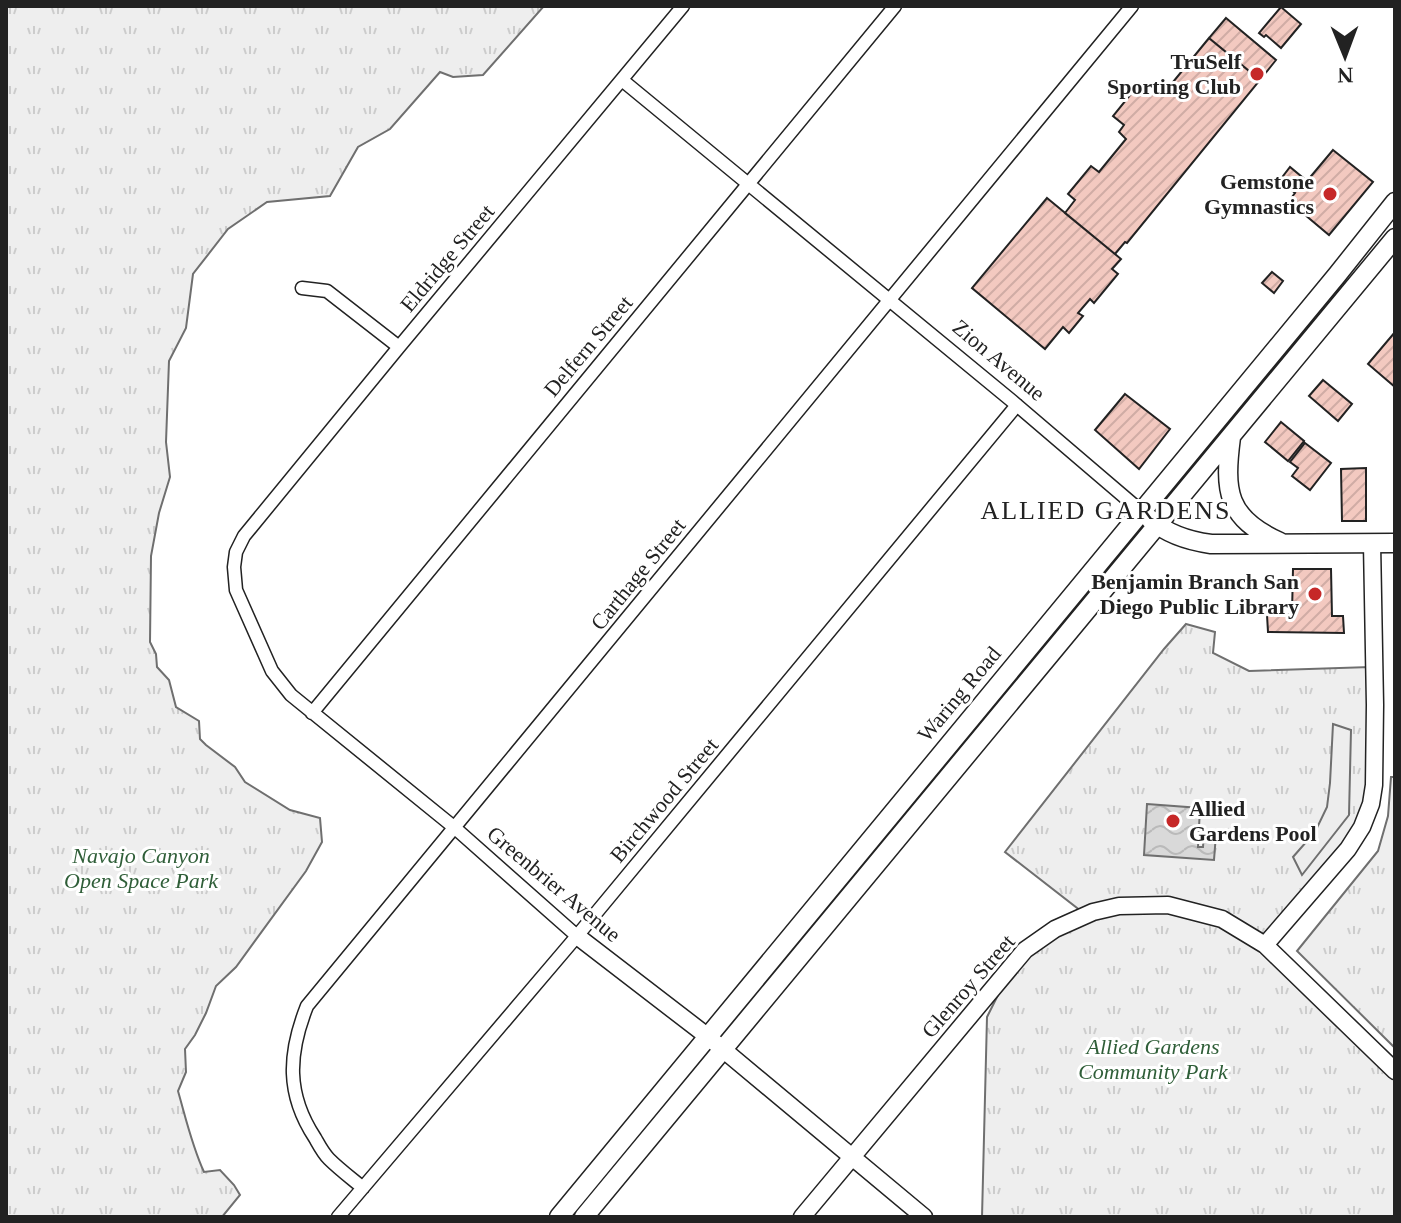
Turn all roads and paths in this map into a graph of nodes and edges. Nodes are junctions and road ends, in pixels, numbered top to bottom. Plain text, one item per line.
1 (683, 6) edge
2 (895, 6) edge
3 (1132, 6) edge
4 (622, 80) junction
5 (748, 184) junction
6 (1395, 202) edge
7 (1395, 238) edge
8 (302, 288) dead end
9 (890, 299) junction
10 (399, 347) junction
11 (1017, 405) junction
12 (1231, 437) junction
13 (1142, 512) junction
14 (1157, 526) junction
15 (244, 536) joint
16 (1372, 543) junction
17 (1395, 543) edge
18 (1284, 544) junction
19 (312, 713) junction
20 (455, 828) junction
21 (577, 936) junction
22 (1265, 945) junction
23 (707, 1036) junction
24 (723, 1049) junction
25 (1395, 1071) edge
26 (852, 1157) junction
27 (363, 1188) junction
28 (338, 1217) edge
29 (559, 1217) edge
30 (584, 1217) edge
31 (802, 1217) edge
32 (924, 1217) edge

1 - 4 street, Eldridge Street
2 - 5 street, Delfern Street
3 - 9 street, Carthage Street
4 - 5 street, Zion Avenue
4 - 10 street, Eldridge Street
5 - 9 street, Zion Avenue
5 - 19 street, Delfern Street
6 - 13 main road, Waring Road
7 - 12 main road, Waring Road
8 - 10 street
9 - 11 street, Zion Avenue
9 - 20 street, Carthage Street
10 - 15 street, Eldridge Street
11 - 13 street, Zion Avenue
11 - 21 street, Birchwood Street
12 - 14 main road, Waring Road
12 - 18 main road
13 - 14 main road, Zion Avenue
13 - 23 main road, Waring Road
14 - 18 main road, Zion Avenue
14 - 24 main road, Waring Road
15 - 19 street, Greenbrier Avenue
16 - 17 main road, Zion Avenue
16 - 18 main road, Zion Avenue
16 - 22 street
19 - 20 street, Greenbrier Avenue
20 - 21 street, Greenbrier Avenue
20 - 27 street, Carthage Street
21 - 23 street, Greenbrier Avenue
21 - 27 street, Birchwood Street
22 - 25 street
22 - 26 street, Glenroy Street
23 - 24 street, Greenbrier Avenue
23 - 29 main road, Waring Road
24 - 26 street, Greenbrier Avenue
24 - 30 main road, Waring Road
26 - 31 street, Glenroy Street
26 - 32 street, Greenbrier Avenue
27 - 28 street, Birchwood Street

